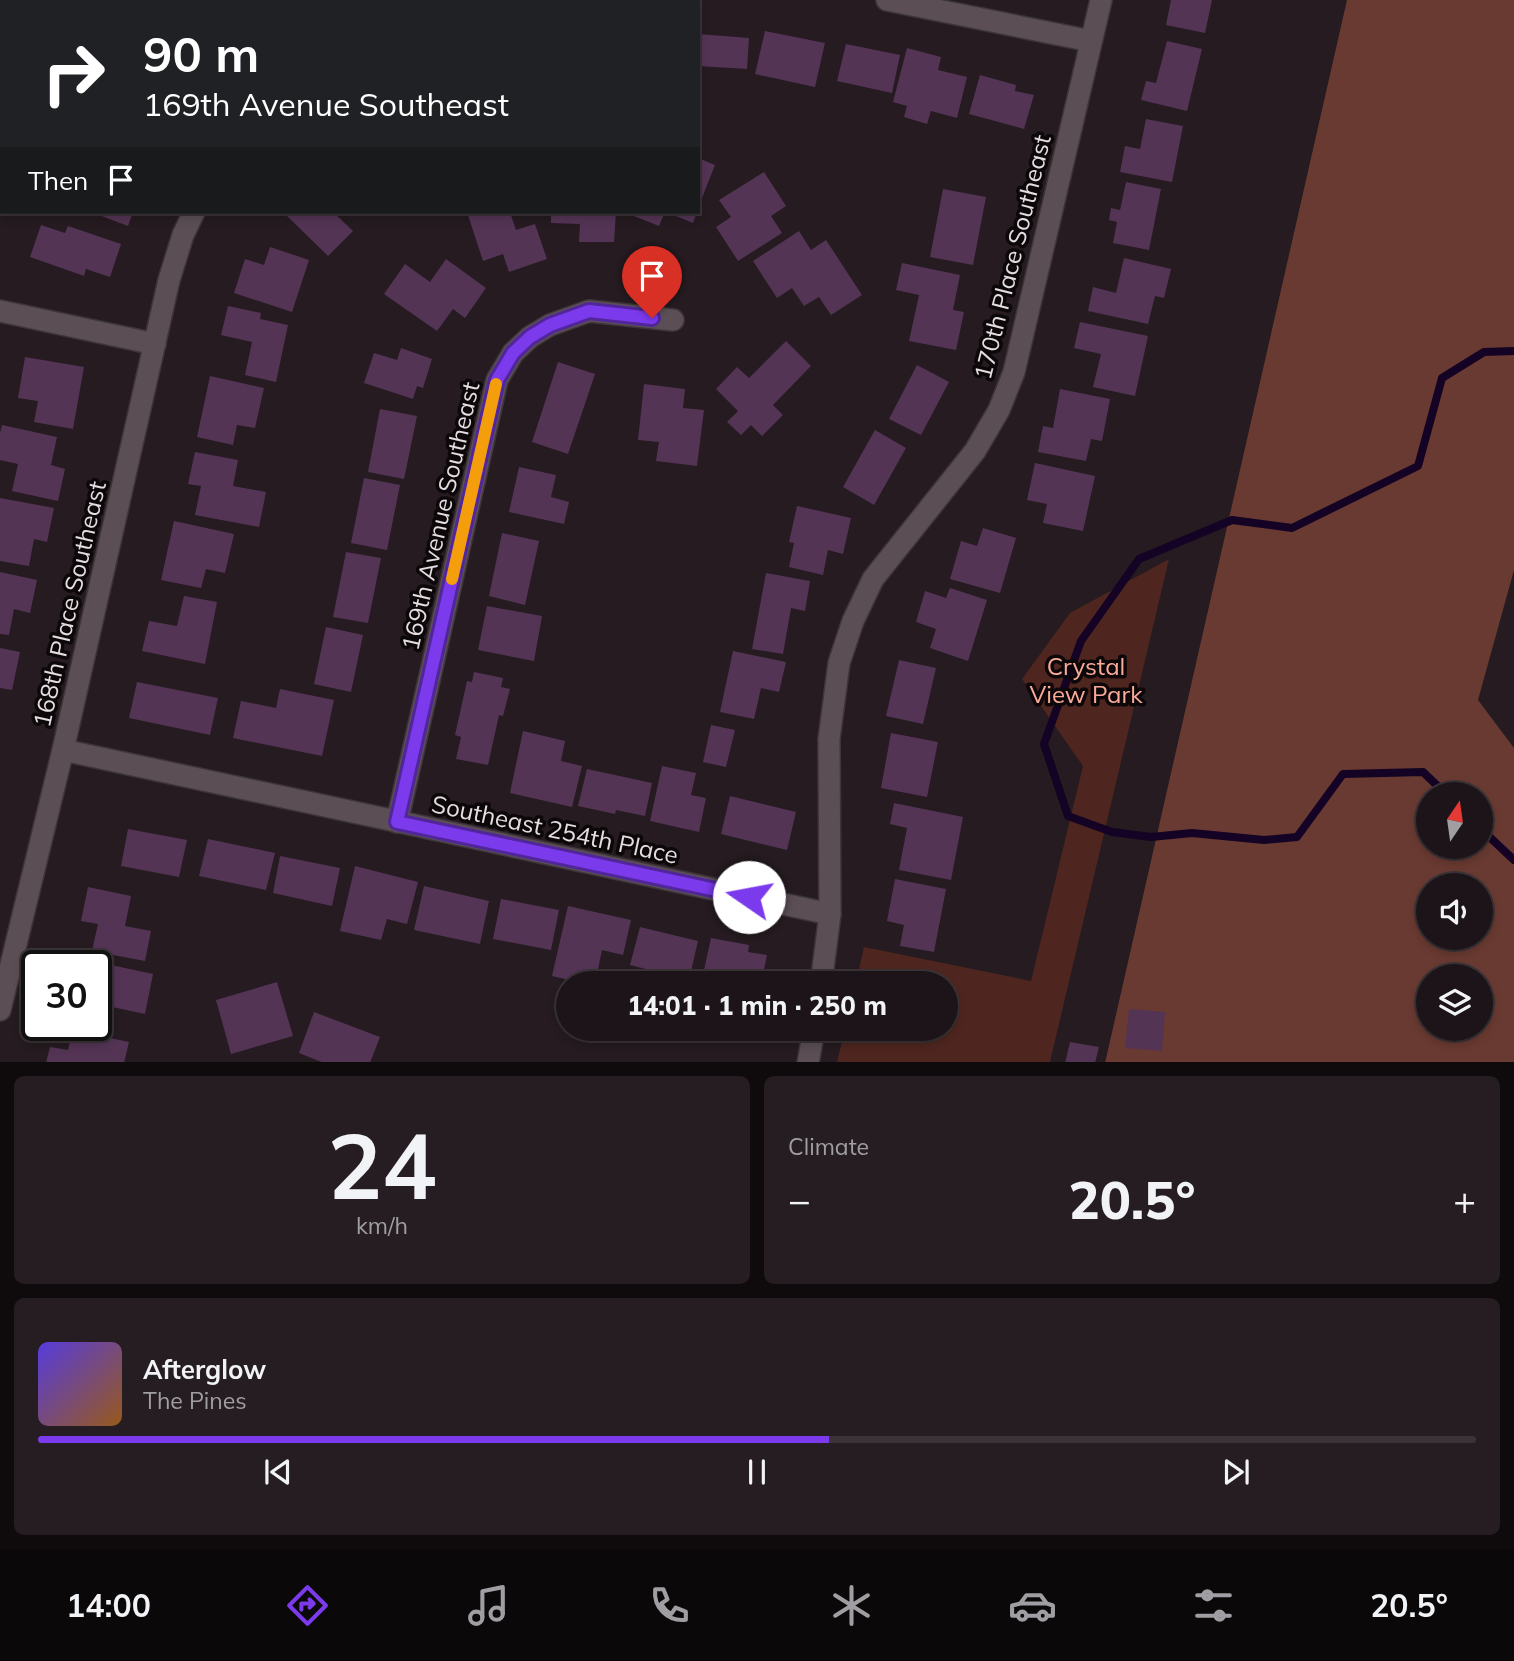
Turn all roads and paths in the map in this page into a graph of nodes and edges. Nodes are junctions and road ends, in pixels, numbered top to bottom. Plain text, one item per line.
1 (887, 0) edge
2 (1101, 0) edge
3 (1091, 41) junction
4 (193, 214) edge
5 (0, 311) edge
6 (673, 320) dead end
7 (155, 344) junction
8 (63, 750) junction
9 (397, 822) junction
10 (830, 914) junction
11 (823, 971) edge
12 (0, 1010) edge
13 (812, 1041) edge
14 (808, 1062) edge

1 - 3 street
2 - 3 street, 170th Place Southeast
3 - 10 street, 170th Place Southeast
4 - 7 street, 168th Place Southeast
5 - 7 street
6 - 9 street, 169th Avenue Southeast
7 - 8 street, 168th Place Southeast
8 - 9 street, Southeast 254th Place
8 - 12 street, 168th Place Southeast
9 - 10 street, Southeast 254th Place
10 - 11 street, 170th Place Southeast
13 - 14 street

